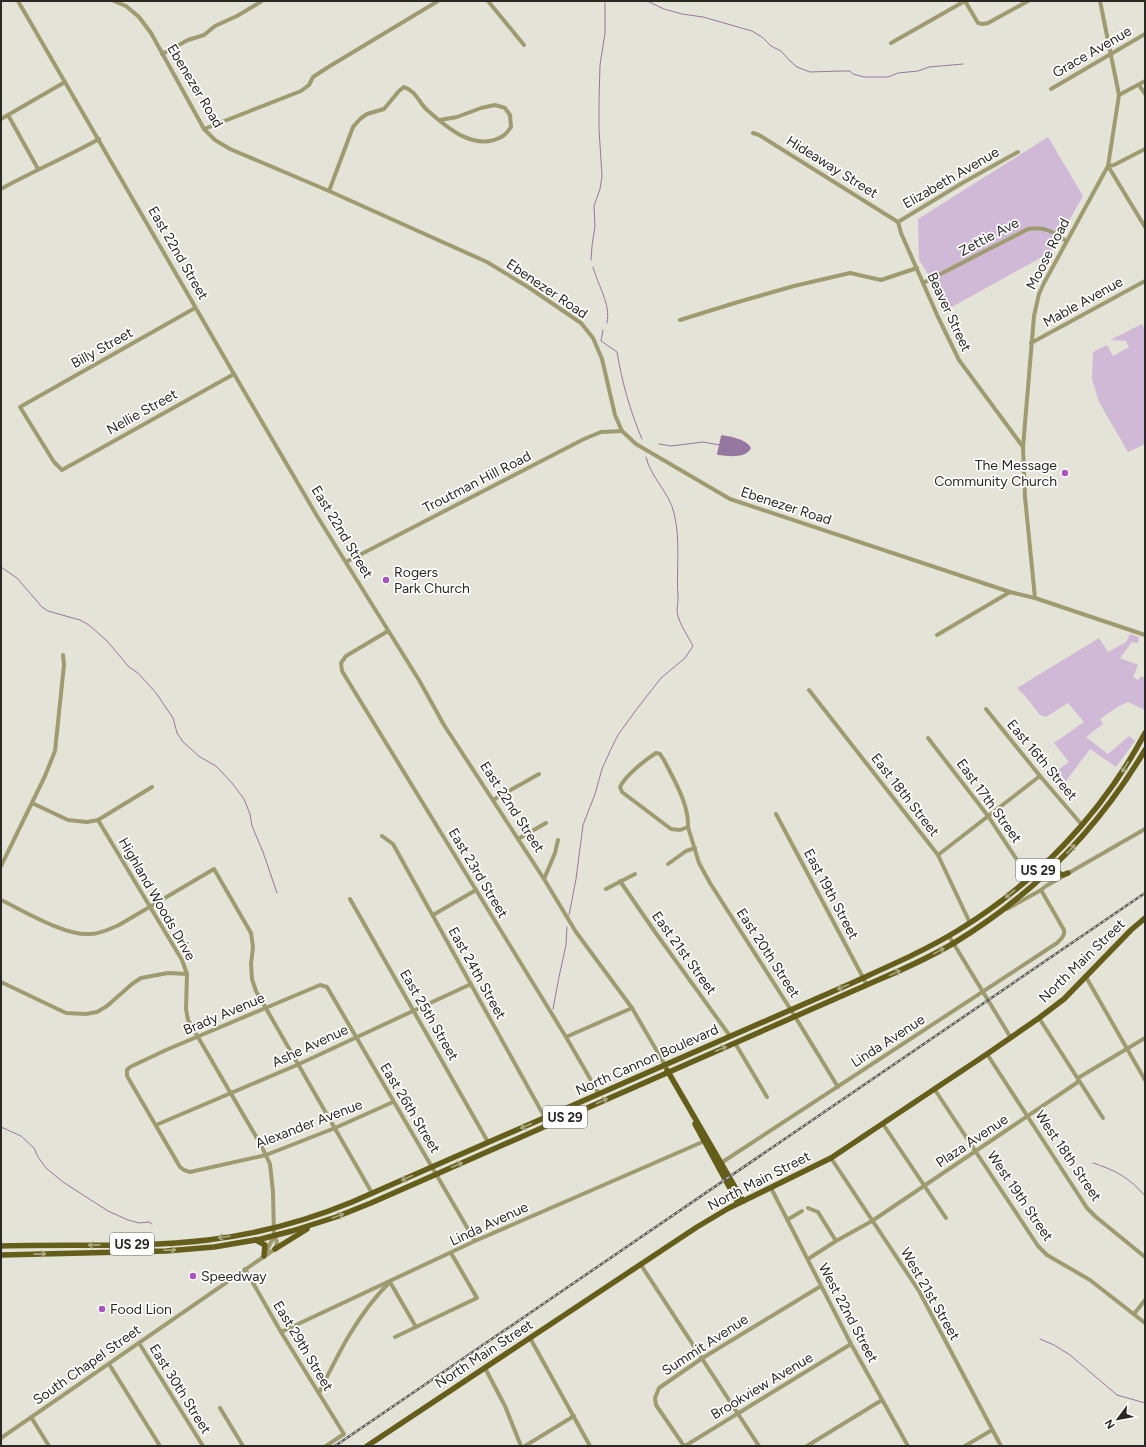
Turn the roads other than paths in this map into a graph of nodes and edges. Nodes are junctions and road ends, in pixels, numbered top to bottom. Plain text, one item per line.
1 (18, 1) edge
2 (114, 1) edge
3 (262, 1) edge
4 (438, 1) edge
5 (488, 1) edge
6 (965, 1) edge
7 (1028, 1) edge
8 (1100, 1) edge
9 (126, 3) edge
10 (1145, 34) edge
11 (891, 43) dead end
12 (524, 45) dead end
13 (162, 54) junction
14 (1111, 54) junction
15 (1145, 81) edge
16 (65, 82) junction
17 (1139, 85) junction
18 (1051, 89) dead end
19 (1145, 94) edge
20 (1119, 95) junction
21 (8, 115) junction
22 (1, 118) edge
23 (440, 120) junction
24 (204, 129) junction
25 (752, 133) dead end
26 (99, 139) junction
27 (1145, 149) edge
28 (1018, 152) dead end
29 (1108, 166) junction
30 (38, 169) junction
31 (1, 189) edge
32 (329, 191) junction
33 (898, 222) junction
34 (1145, 227) edge
35 (1066, 241) junction
36 (917, 268) junction
37 (1145, 281) edge
38 (923, 283) junction
39 (195, 308) junction
40 (680, 320) dead end
41 (1031, 343) junction
42 (234, 374) junction
43 (622, 431) junction
44 (1023, 447) junction
45 (62, 470) joint
46 (346, 562) junction
47 (1010, 592) junction
48 (1035, 598) junction
49 (388, 631) junction
50 (937, 635) dead end
51 (1145, 635) edge
52 (63, 655) dead end
53 (809, 690) dead end
54 (986, 709) dead end
55 (1145, 733) edge
56 (928, 738) dead end
57 (1145, 750) edge
58 (539, 774) dead end
59 (1040, 776) junction
60 (152, 787) dead end
61 (492, 800) junction
62 (32, 803) junction
63 (776, 814) dead end
64 (988, 816) junction
65 (98, 820) junction
66 (546, 823) dead end
67 (1082, 825) junction
68 (688, 827) junction
69 (1145, 829) edge
70 (382, 836) dead end
71 (518, 839) junction
72 (558, 840) dead end
73 (695, 848) junction
74 (938, 855) junction
75 (668, 864) dead end
76 (1055, 865) junction
77 (1, 866) edge
78 (1068, 873) junction
79 (635, 874) dead end
80 (1029, 878) junction
81 (544, 879) junction
82 (620, 881) junction
83 (606, 889) dead end
84 (476, 890) junction
85 (1041, 890) junction
86 (1, 900) edge
87 (350, 900) dead end
88 (151, 908) junction
89 (433, 915) junction
90 (995, 915) junction
91 (1145, 918) edge
92 (970, 923) junction
93 (949, 936) junction
94 (954, 943) junction
95 (187, 974) junction
96 (1086, 977) junction
97 (864, 978) junction
98 (1, 982) edge
99 (471, 984) junction
100 (867, 985) junction
101 (327, 986) joint
102 (983, 992) junction
103 (265, 1008) junction
104 (632, 1008) junction
105 (791, 1010) junction
106 (414, 1011) junction
107 (795, 1016) junction
108 (1039, 1018) junction
109 (730, 1036) junction
110 (198, 1037) junction
111 (356, 1037) junction
112 (566, 1037) junction
113 (1011, 1038) junction
114 (1145, 1038) edge
115 (735, 1043) junction
116 (1127, 1049) junction
117 (987, 1054) junction
118 (297, 1065) junction
119 (665, 1065) junction
120 (668, 1072) junction
121 (1078, 1078) junction
122 (1145, 1080) edge
123 (838, 1087) junction
124 (935, 1090) junction
125 (231, 1093) junction
126 (599, 1094) junction
127 (767, 1097) dead end
128 (394, 1102) junction
129 (1028, 1116) junction
130 (545, 1117) junction
131 (1103, 1118) dead end
132 (549, 1124) junction
133 (883, 1124) junction
134 (156, 1125) junction
135 (335, 1128) junction
136 (705, 1141) junction
137 (488, 1142) junction
138 (977, 1151) junction
139 (266, 1155) junction
140 (831, 1158) junction
141 (721, 1164) junction
142 (432, 1167) junction
143 (437, 1173) junction
144 (925, 1186) junction
145 (771, 1188) junction
146 (372, 1193) junction
147 (740, 1202) junction
148 (808, 1208) dead end
149 (802, 1211) dead end
150 (946, 1218) dead end
151 (787, 1220) junction
152 (872, 1221) junction
153 (319, 1223) junction
154 (274, 1228) junction
155 (274, 1236) junction
156 (256, 1240) junction
157 (475, 1241) junction
158 (836, 1241) junction
159 (1, 1246) edge
160 (275, 1249) junction
161 (451, 1253) junction
162 (1, 1254) edge
163 (264, 1256) junction
164 (1145, 1257) edge
165 (808, 1259) junction
166 (640, 1265) junction
167 (245, 1269) junction
168 (390, 1282) junction
169 (821, 1286) junction
170 (1145, 1300) edge
171 (1134, 1314) junction
172 (1145, 1323) edge
173 (416, 1327) junction
174 (281, 1332) junction
175 (395, 1337) dead end
176 (530, 1338) junction
177 (139, 1343) junction
178 (851, 1344) junction
179 (701, 1359) junction
180 (109, 1364) junction
181 (485, 1368) junction
182 (319, 1393) junction
183 (882, 1400) junction
184 (220, 1408) dead end
185 (738, 1414) junction
186 (574, 1416) junction
187 (31, 1417) junction
188 (992, 1430) junction
189 (1, 1438) edge
190 (49, 1446) edge
191 (160, 1446) edge
192 (204, 1446) edge
193 (243, 1446) edge
194 (326, 1446) edge
195 (367, 1446) edge
196 (521, 1446) edge
197 (525, 1446) edge
198 (590, 1446) edge
199 (684, 1446) edge
200 (760, 1446) edge
201 (808, 1446) edge
202 (908, 1446) edge
203 (965, 1446) edge
204 (1002, 1446) edge

1 - 16 street, East 22nd Street
2 - 9 street, Ebenezer Road
3 - 13 street
4 - 24 street
5 - 12 street
6 - 7 street
6 - 11 street
8 - 14 street, Moose Road
9 - 13 street, Ebenezer Road
10 - 14 street, Grace Avenue
13 - 24 street, Ebenezer Road
14 - 18 street, Grace Avenue
14 - 20 street, Moose Road
15 - 17 street
16 - 21 street
16 - 26 street, East 22nd Street
17 - 19 street
17 - 20 street
20 - 29 street, Moose Road
21 - 22 street
21 - 30 street
23 - 23 street
23 - 32 street
24 - 32 street, Ebenezer Road
25 - 33 street, Hideaway Street
26 - 30 street
26 - 39 street, East 22nd Street
27 - 29 street
28 - 33 street, Elizabeth Avenue
29 - 34 street
29 - 35 street, Moose Road
30 - 31 street
32 - 43 street, Ebenezer Road
33 - 36 street, Elizabeth Avenue
35 - 38 street, Zettie Ave
35 - 41 street, Moose Road
36 - 38 street, Beaver Street
36 - 40 street, Beaver Street
37 - 41 street, Mable Avenue
38 - 44 street, Beaver Street
39 - 42 street, East 22nd Street
39 - 45 street, Billy Street
41 - 44 street, Moose Road
42 - 45 street, Nellie Street
42 - 46 street, East 22nd Street
43 - 46 street, Troutman Hill Road
43 - 47 street, Ebenezer Road
44 - 48 street, Moose Road
46 - 49 street, East 22nd Street
47 - 48 street, Ebenezer Road
47 - 50 street
48 - 51 street, Ebenezer Road
49 - 61 street, East 22nd Street
49 - 84 street, East 23rd Street
52 - 62 street
53 - 74 street, East 18th Street
54 - 59 street, East 16th Street
55 -> 67 main road, North Cannon Boulevard / US 29
56 - 64 street, East 17th Street
76 -> 57 main road, North Cannon Boulevard / US 29
58 - 61 street
59 - 64 street
59 - 67 street, East 16th Street
60 - 65 street
61 - 71 street, East 22nd Street
62 - 65 street
62 - 77 street
63 - 97 street, East 19th Street
64 - 74 street
64 - 80 street, East 17th Street
65 - 88 street, Highland Woods Drive
66 - 71 street
67 - 80 main road, North Cannon Boulevard / US 29
68 - 68 street, East 20th Street
68 - 73 street, East 20th Street
69 - 78 street
70 - 89 street, East 24th Street
71 - 81 street, East 22nd Street
72 - 81 street
73 - 75 street
73 - 105 street, East 20th Street
74 - 92 street, East 18th Street
76 - 78 main road
76 - 90 main road, North Cannon Boulevard / US 29
78 - 85 street
79 - 82 street
80 -> 92 main road, North Cannon Boulevard / US 29
81 - 104 street, East 22nd Street
82 - 83 street
82 - 109 street, East 21st Street
84 - 89 street
84 - 112 street, East 23rd Street
85 - 90 street
85 - 102 street, Linda Avenue
86 - 88 street
87 - 106 street, East 25th Street
88 - 95 street, Highland Woods Drive
88 - 103 street
89 - 99 street, East 24th Street
90 - 94 main road, North Cannon Boulevard / US 29
91 - 96 main road, North Main Street
92 - 93 main road, North Cannon Boulevard / US 29
93 - 94 street
93 - 97 main road, North Cannon Boulevard / US 29
100 -> 94 main road, North Cannon Boulevard / US 29
94 - 102 street
95 - 98 street
95 - 110 street, Highland Woods Drive
96 - 108 main road, North Main Street
96 - 116 street
97 - 100 street, East 19th Street
97 -> 105 main road, North Cannon Boulevard / US 29
99 - 106 street, Ashe Avenue
99 - 130 street, East 24th Street
100 - 107 main road, North Cannon Boulevard / US 29
101 - 103 street, Brady Avenue
101 - 111 street, East 26th Street
102 - 113 street
102 - 123 street, Linda Avenue
103 - 110 street, Brady Avenue
103 - 118 street
104 - 112 street
104 - 119 street, East 22nd Street
105 - 107 street, East 20th Street
105 - 109 main road, North Cannon Boulevard / US 29
106 - 111 street, Ashe Avenue
106 - 137 street, East 25th Street
107 - 115 main road, North Cannon Boulevard / US 29
107 - 123 street, East 20th Street
108 - 113 main road, North Main Street
108 - 121 street
109 - 119 main road, North Cannon Boulevard / US 29
110 - 125 street, Highland Woods Drive
110 - 134 street, Brady Avenue
111 - 118 street, Ashe Avenue
111 - 128 street, East 26th Street
112 - 126 street, East 23rd Street
113 - 117 main road, North Main Street
114 - 116 street, Plaza Avenue
120 -> 115 main road, North Cannon Boulevard / US 29
115 - 127 street
116 - 121 street, Plaza Avenue
116 - 122 street
117 - 124 main road, North Main Street
117 - 129 street, West 18th Street
118 - 125 street, Ashe Avenue
118 - 135 street
119 - 120 main road, East 22nd Street
119 - 126 main road, North Cannon Boulevard / US 29
132 -> 120 main road, North Cannon Boulevard / US 29
120 - 136 main road, East 22nd Street
121 - 129 street, Plaza Avenue
121 - 131 street
123 - 141 street, Linda Avenue
124 - 133 main road, North Main Street
124 - 138 street, West 19th Street
125 - 134 street, Ashe Avenue
125 - 139 street, Highland Woods Drive
126 - 130 main road, North Cannon Boulevard / US 29
128 - 135 street, Alexander Avenue
128 - 142 street, East 26th Street
129 - 138 street, Plaza Avenue
129 - 164 street, West 18th Street
130 - 132 street, East 24th Street
130 -> 137 main road, North Cannon Boulevard / US 29
143 -> 132 main road, North Cannon Boulevard / US 29
133 - 140 main road, North Main Street
133 - 144 street
134 - 139 street, Alexander Avenue
135 - 139 street, Alexander Avenue
135 - 146 street
136 - 141 main road, East 22nd Street
136 - 147 main road, East 22nd Street
136 - 157 street, Linda Avenue
137 - 142 main road, North Cannon Boulevard / US 29
138 - 144 street, Plaza Avenue
138 - 171 street, West 19th Street
139 - 154 street, South Chapel Street
140 - 145 main road, North Main Street
140 - 152 street, West 21st Street
141 - 147 main road, East 22nd Street
142 - 143 street, East 26th Street
142 -> 146 main road, North Cannon Boulevard / US 29
153 -> 143 main road, North Cannon Boulevard / US 29
143 - 157 street, East 26th Street
144 - 150 street
144 - 152 street, Plaza Avenue
145 - 147 main road, North Main Street
145 - 151 street, West 22nd Street
146 - 154 main road, North Cannon Boulevard / US 29
147 - 166 main road, North Main Street
148 - 158 street
149 - 151 street
151 - 165 street, West 22nd Street
152 - 158 street, Plaza Avenue
152 - 188 street, West 21st Street
153 - 155 main road, North Cannon Boulevard / US 29
153 - 160 main road
154 - 155 street, South Chapel Street
154 -> 159 main road, North Cannon Boulevard / US 29
155 - 156 main road, North Cannon Boulevard / US 29
155 - 160 street, South Chapel Street
155 - 163 street, South Chapel Street
162 -> 156 main road, North Cannon Boulevard / US 29
156 - 163 main road
157 - 161 street, Linda Avenue
158 - 165 street, Plaza Avenue
160 - 163 street, South Chapel Street
161 - 168 street, Linda Avenue
161 - 173 street
163 - 167 street, South Chapel Street
165 - 169 street, West 22nd Street
166 - 176 main road, North Main Street
166 - 179 street
167 - 174 street, East 29th Street
167 - 177 street, South Chapel Street
168 - 173 street
168 - 174 street, Linda Avenue
168 - 182 street
169 - 178 street, West 22nd Street
169 - 179 street, Summit Avenue
170 - 171 street
171 - 172 street, West 19th Street
173 - 175 street
174 - 182 street, East 29th Street
176 - 181 main road, North Main Street
176 - 186 street
177 - 180 street, South Chapel Street
177 - 192 street, East 30th Street
178 - 183 street, West 22nd Street
178 - 185 street, Brookview Avenue
179 - 185 street
179 - 199 street, Summit Avenue
180 - 187 street, South Chapel Street
180 - 191 street
181 - 195 main road, North Main Street
181 - 196 street
182 - 194 street, East 29th Street
183 - 201 street
183 - 202 street, West 22nd Street
184 - 193 street, East 30th Street
185 - 199 street, Brookview Avenue
185 - 200 street
186 - 197 street
186 - 198 street
187 - 189 street, South Chapel Street
187 - 190 street
188 - 203 street
188 - 204 street, West 21st Street

